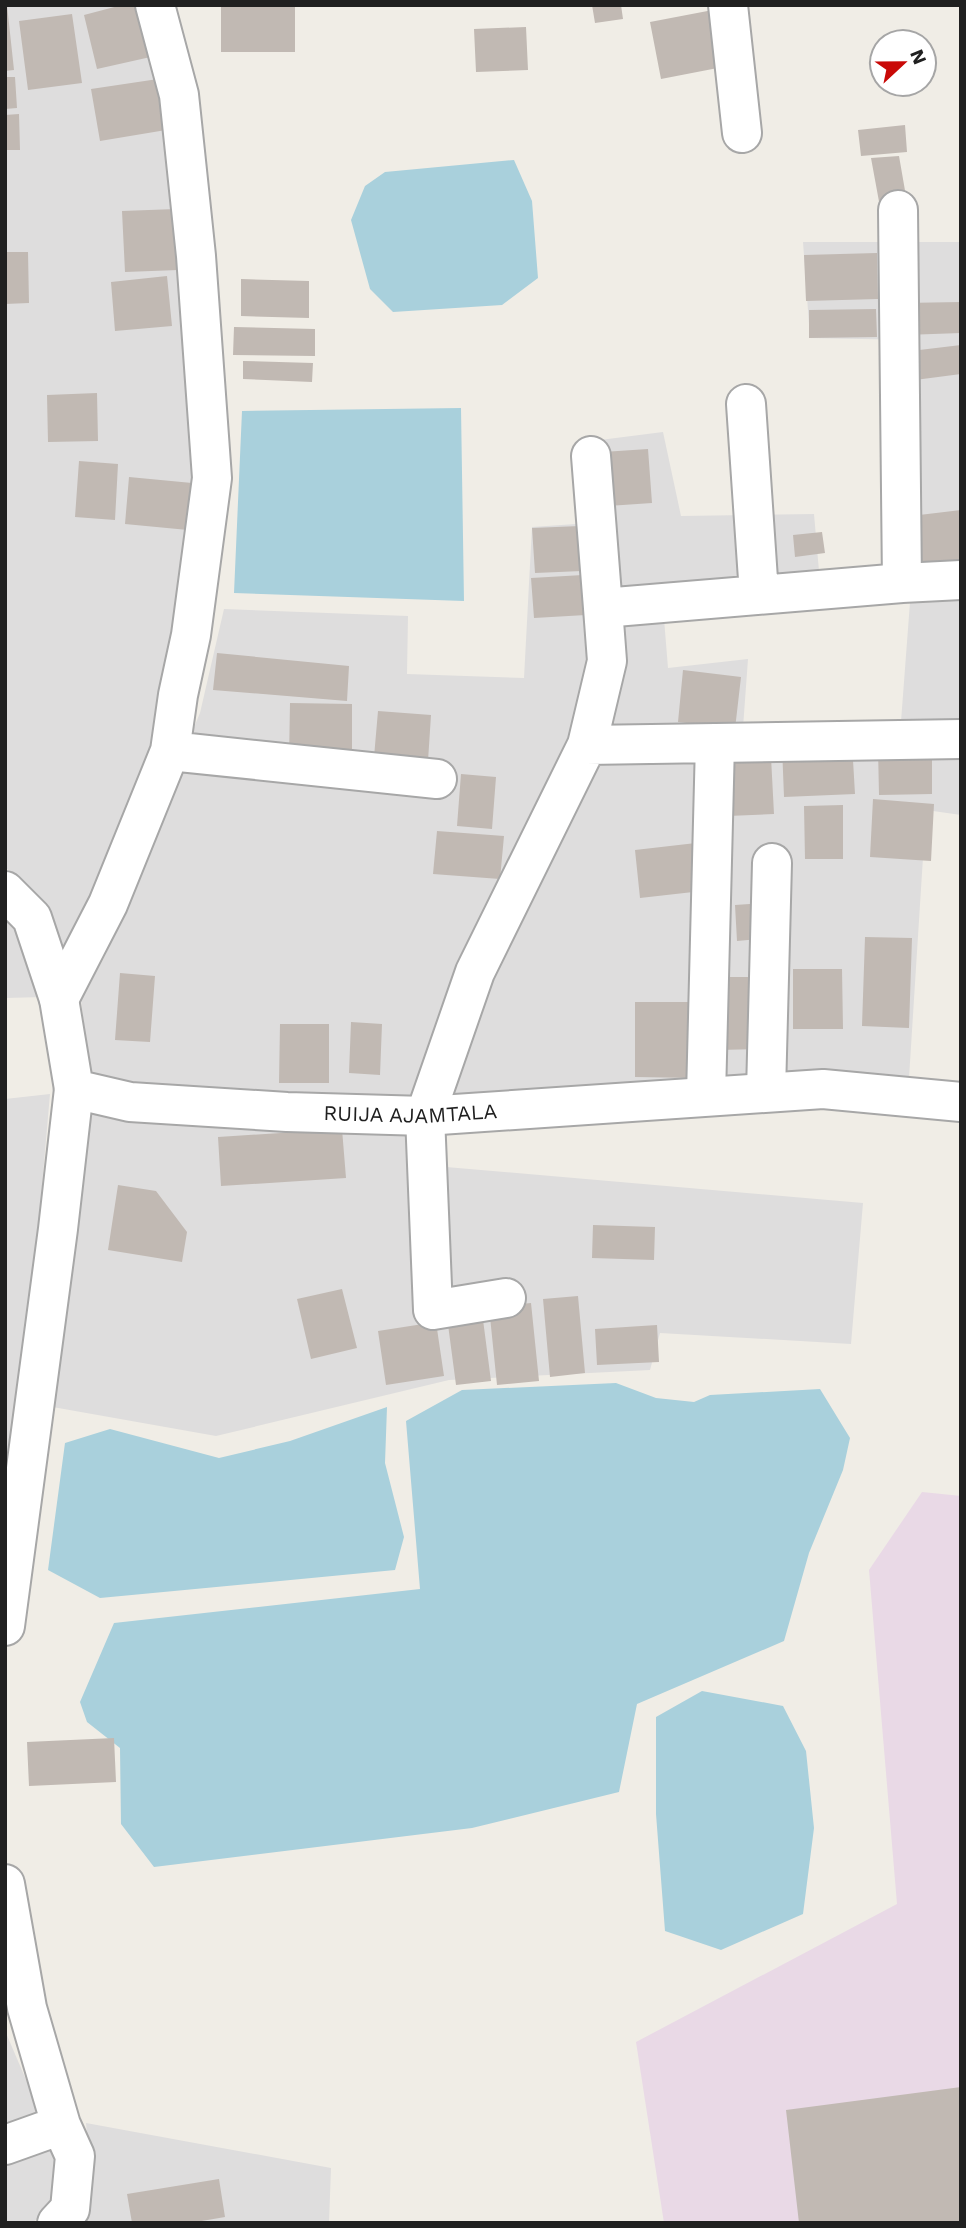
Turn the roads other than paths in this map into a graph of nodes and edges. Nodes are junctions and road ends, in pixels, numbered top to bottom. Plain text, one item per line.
1 (155, 5) edge
2 (728, 5) edge
3 (742, 133) dead end
4 (898, 210) dead end
5 (746, 404) dead end
6 (591, 456) dead end
7 (961, 580) edge
8 (902, 583) junction
9 (760, 594) junction
10 (603, 608) junction
11 (961, 739) edge
12 (715, 743) junction
13 (587, 745) junction
14 (170, 751) junction
15 (438, 779) dead end
16 (772, 863) dead end
17 (5, 891) edge
18 (59, 999) junction
19 (74, 1089) junction
20 (766, 1092) junction
21 (706, 1096) junction
22 (961, 1102) edge
23 (425, 1116) junction
24 (506, 1298) dead end
25 (17, 1458) edge
26 (5, 1626) edge
27 (5, 1884) edge
28 (61, 2125) junction
29 (5, 2145) edge
30 (72, 2218) edge

1 - 14 street
2 - 3 street
4 - 8 street
5 - 9 street
6 - 10 street
7 - 8 street
8 - 9 street
9 - 10 street
10 - 13 street
11 - 12 street
12 - 13 street
12 - 21 street
13 - 23 street
14 - 15 street
14 - 18 street
16 - 20 street
17 - 18 street
18 - 19 street
19 - 23 street, RUIJA AJAMTALA
19 - 25 street
20 - 21 street, RUIJA AJAMTALA
20 - 22 street, RUIJA AJAMTALA
21 - 23 street, RUIJA AJAMTALA
23 - 24 street
25 - 26 street
27 - 28 street
28 - 29 street
28 - 30 street

